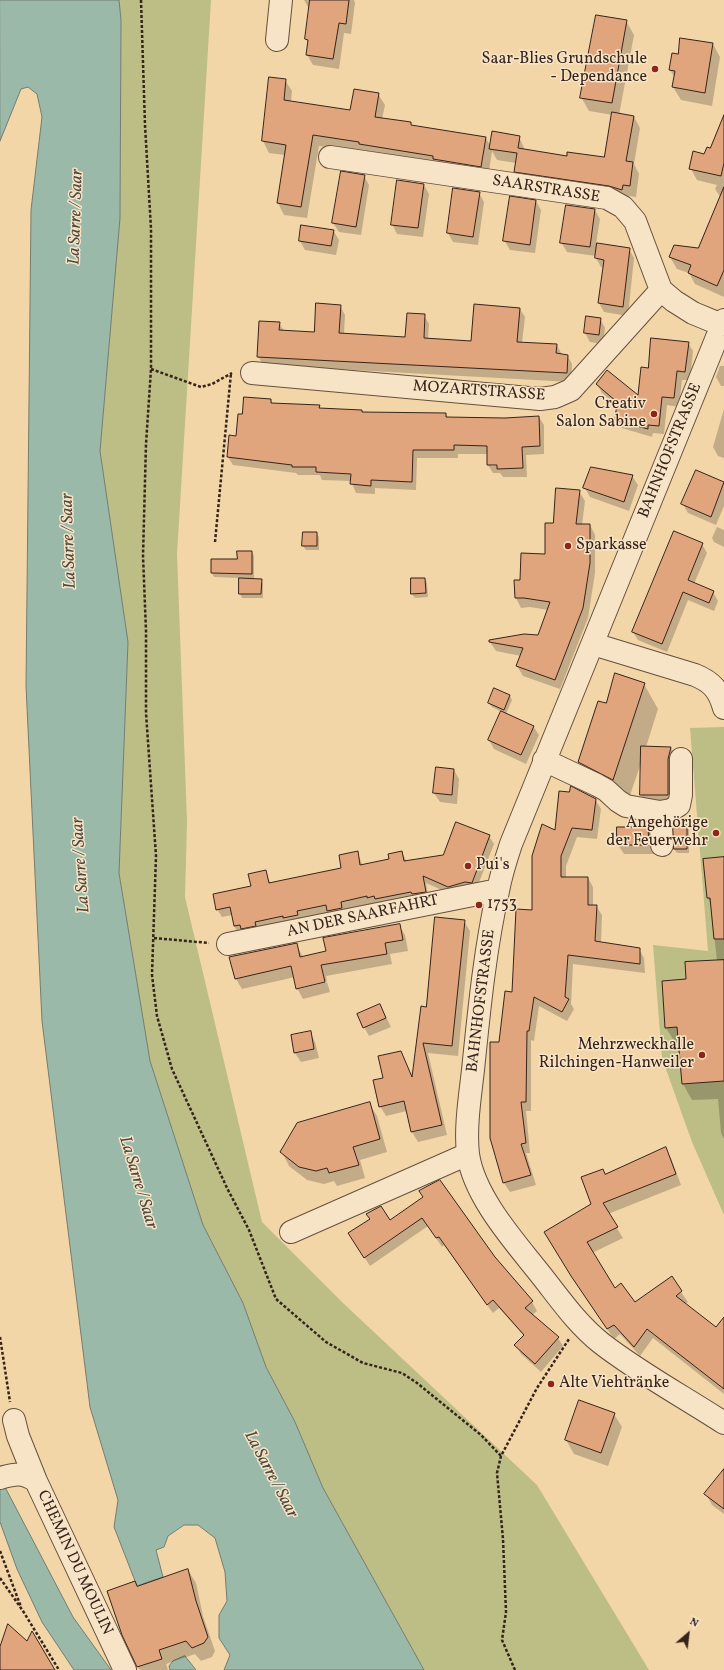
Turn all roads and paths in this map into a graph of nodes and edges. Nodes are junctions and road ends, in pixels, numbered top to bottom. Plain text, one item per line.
1 (141, 0) edge
2 (281, 0) edge
3 (277, 40) dead end
4 (330, 157) dead end
5 (661, 290) junction
6 (723, 323) edge
7 (151, 369) junction
8 (242, 373) junction
9 (215, 542) dead end
10 (593, 644) junction
11 (724, 708) edge
12 (681, 759) dead end
13 (544, 760) junction
14 (660, 812) junction
15 (662, 845) dead end
16 (498, 890) junction
17 (228, 944) joint
18 (468, 1154) junction
19 (291, 1232) dead end
20 (572, 1335) dead end
21 (0, 1337) edge
22 (14, 1420) joint
23 (724, 1423) edge
24 (6, 1477) edge
25 (36, 1481) junction
26 (0, 1551) edge
27 (0, 1578) edge
28 (23, 1611) junction
29 (59, 1670) edge
30 (125, 1670) edge
31 (515, 1670) edge

1 - 7 path
2 - 3 street
4 - 5 street, SAARSTRASSE
5 - 6 street
5 - 8 street, MOZARTSTRASSE
6 - 10 street, BAHNHOFSTRASSE
7 - 8 path
7 - 17 path
8 - 9 path
10 - 11 street
10 - 13 street, BAHNHOFSTRASSE
12 - 14 street
13 - 14 street
13 - 16 street, BAHNHOFSTRASSE
14 - 15 street
16 - 17 street, AN DER SAARFAHRT
16 - 18 street, BAHNHOFSTRASSE
18 - 19 street
18 - 23 street, BAHNHOFSTRASSE
20 - 31 path
21 - 22 path
22 - 25 street
24 - 25 street, CHEMIN DU MOULIN
25 - 30 street, CHEMIN DU MOULIN
26 - 28 path
27 - 28 path
28 - 29 path

